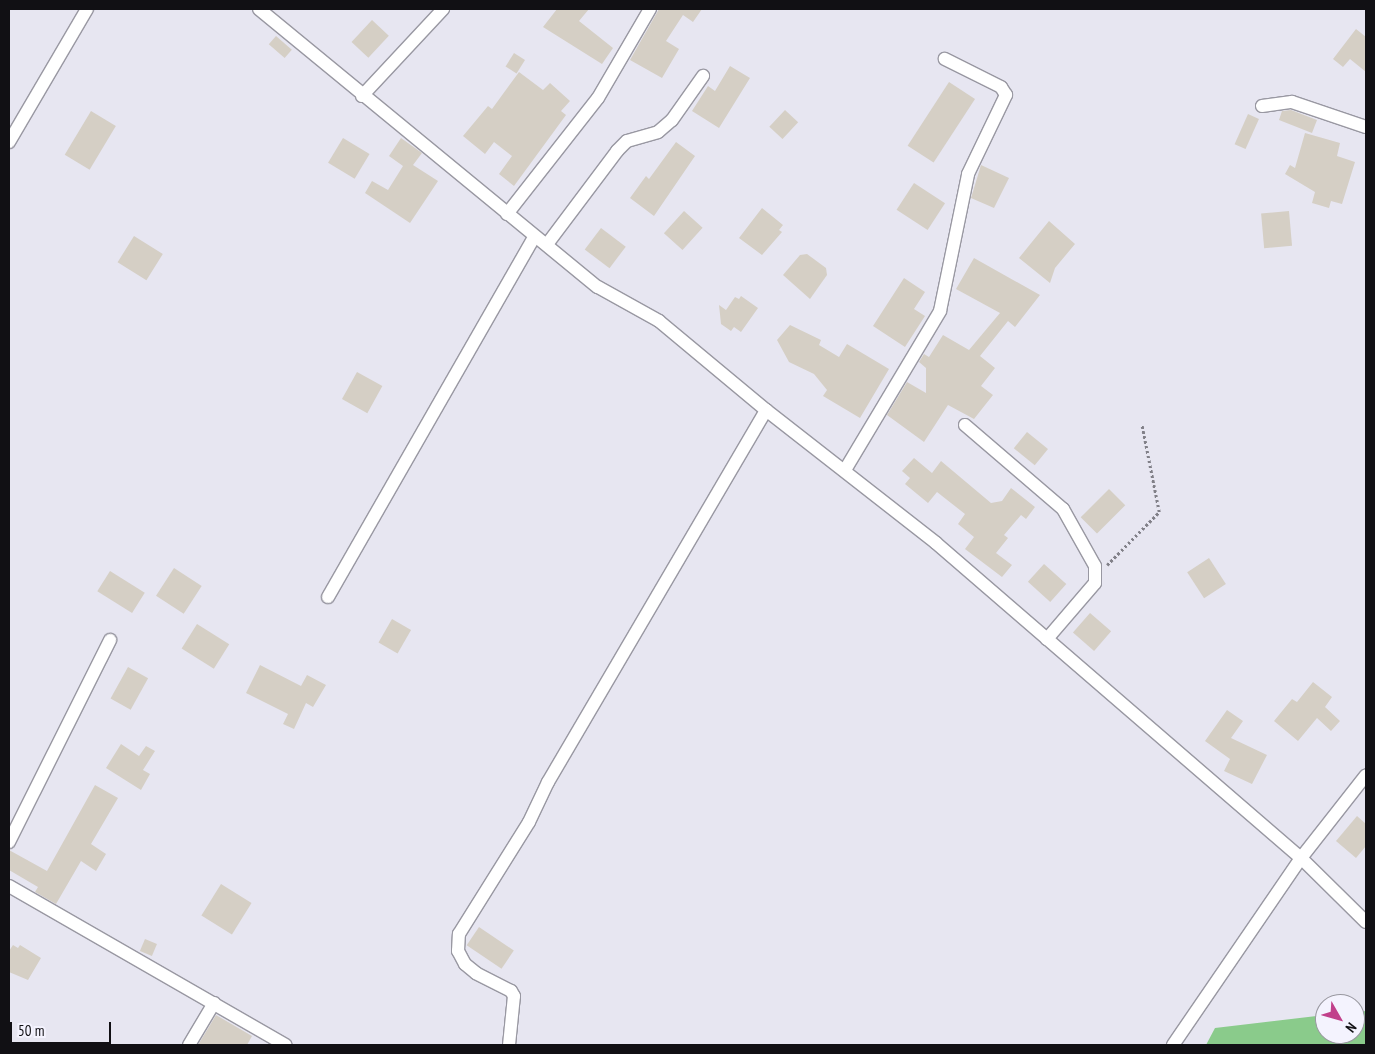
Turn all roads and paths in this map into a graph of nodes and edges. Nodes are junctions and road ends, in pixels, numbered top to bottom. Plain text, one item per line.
1 (87, 9) edge
2 (260, 9) edge
3 (443, 9) edge
4 (650, 9) edge
5 (945, 59) dead end
6 (703, 76) dead end
7 (362, 96) junction
8 (1262, 106) dead end
9 (1366, 127) edge
10 (9, 142) edge
11 (507, 214) junction
12 (534, 237) junction
13 (548, 243) junction
14 (766, 410) junction
15 (965, 425) dead end
16 (1142, 426) dead end
17 (845, 470) junction
18 (1097, 575) junction
19 (328, 597) dead end
20 (110, 640) dead end
21 (1048, 640) junction
22 (1366, 775) edge
23 (9, 842) edge
24 (1301, 858) junction
25 (9, 886) edge
26 (1366, 922) edge
27 (214, 1003) junction
28 (189, 1045) edge
29 (286, 1045) edge
30 (509, 1045) edge
31 (1173, 1045) edge

1 - 10 street
2 - 7 street
3 - 7 street
4 - 11 street
5 - 17 street
6 - 13 street
7 - 11 street
8 - 9 street
11 - 12 street
12 - 13 street
12 - 19 street
13 - 14 street
14 - 17 street
14 - 30 street
15 - 18 street
16 - 18 path
17 - 21 street
18 - 21 street
20 - 23 street
21 - 24 street
22 - 24 street
24 - 26 street
24 - 31 street
25 - 27 street
27 - 28 street
27 - 29 street

